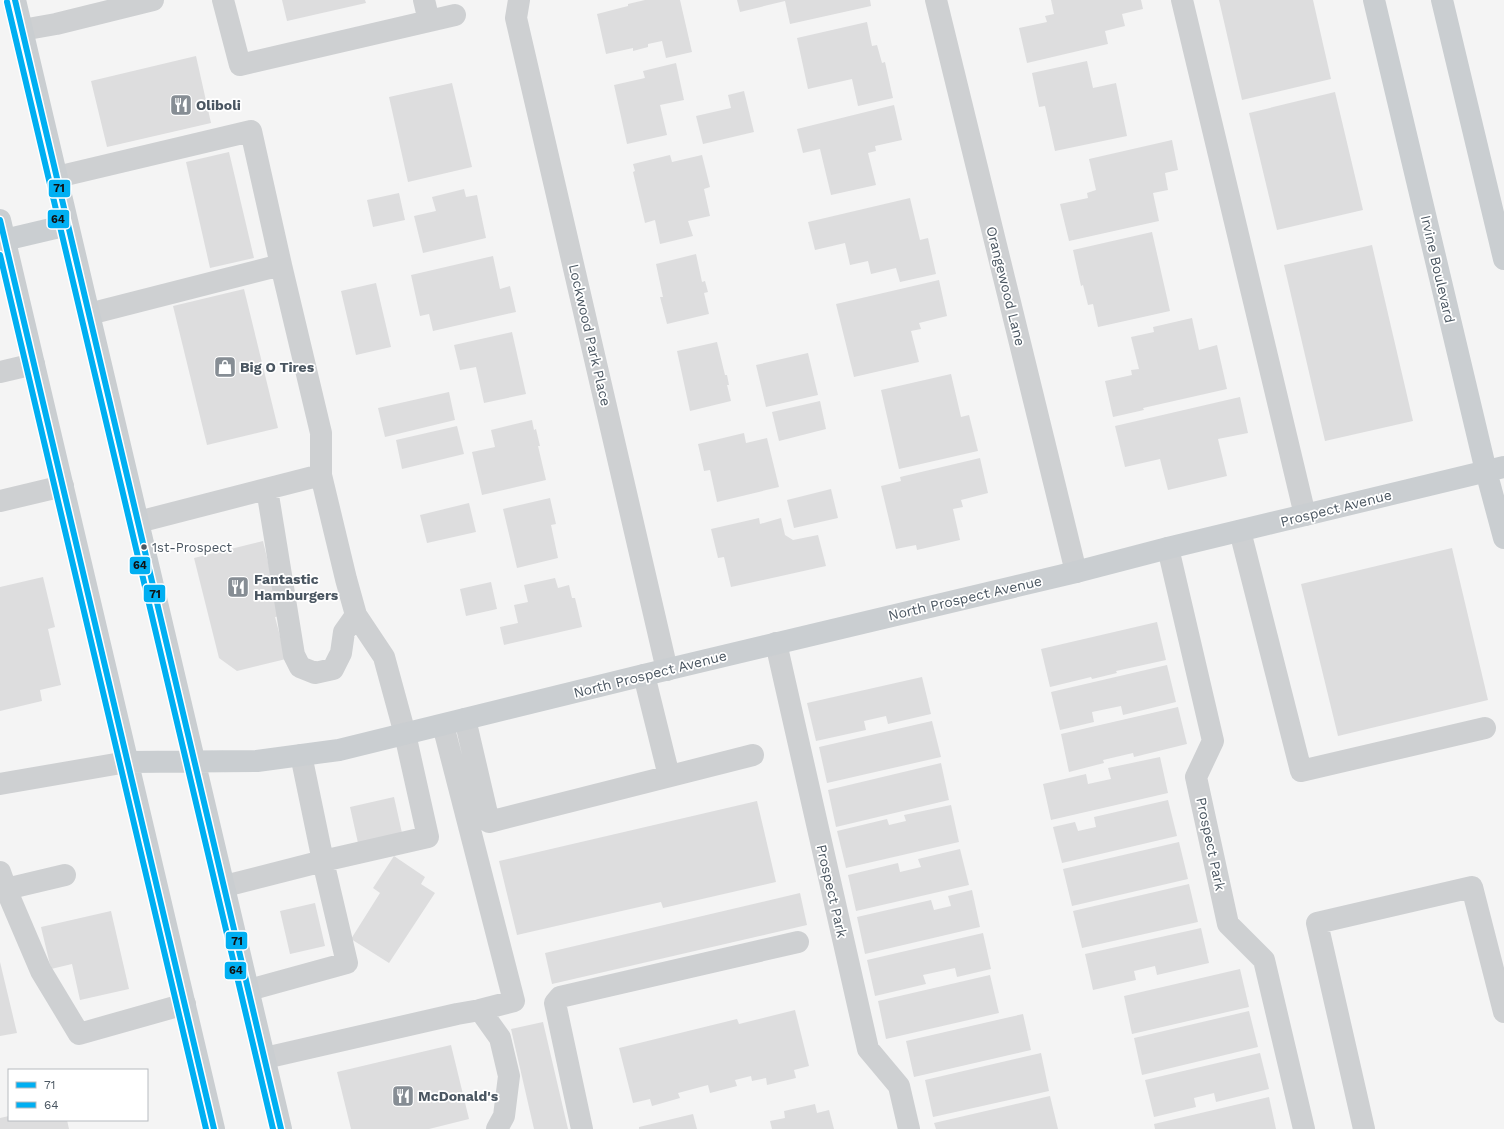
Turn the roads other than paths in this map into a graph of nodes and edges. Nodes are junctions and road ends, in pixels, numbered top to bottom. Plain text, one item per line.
1 (15, 0) edge
2 (153, 0) edge
3 (223, 0) edge
4 (424, 0) edge
5 (519, 0) edge
6 (936, 0) edge
7 (1182, 0) edge
8 (1374, 0) edge
9 (1442, 0) edge
10 (455, 15) dead end
11 (429, 21) junction
12 (22, 30) junction
13 (56, 177) junction
14 (68, 225) junction
15 (2, 233) edge
16 (1504, 260) edge
17 (281, 265) junction
18 (89, 314) junction
19 (34, 364) junction
20 (0, 372) edge
21 (1495, 469) edge
22 (321, 475) junction
23 (63, 486) junction
24 (267, 489) junction
25 (0, 501) edge
26 (1305, 515) junction
27 (138, 522) junction
28 (1240, 531) junction
29 (1504, 538) edge
30 (1168, 548) junction
31 (1076, 572) junction
32 (356, 615) junction
33 (776, 643) junction
34 (667, 670) junction
35 (644, 675) junction
36 (465, 719) junction
37 (443, 725) junction
38 (1485, 728) dead end
39 (406, 734) junction
40 (301, 755) junction
41 (752, 755) dead end
42 (127, 762) junction
43 (195, 762) junction
44 (669, 776) junction
45 (0, 784) edge
46 (323, 861) junction
47 (65, 874) dead end
48 (3, 881) edge
49 (224, 886) junction
50 (798, 942) dead end
51 (248, 990) junction
52 (185, 1004) junction
53 (480, 1010) junction
54 (1504, 1012) edge
55 (265, 1058) junction
56 (214, 1129) edge
57 (281, 1129) edge
58 (497, 1129) edge
59 (582, 1129) edge
60 (909, 1129) edge
61 (1304, 1129) edge
62 (1364, 1129) edge

1 - 12 main road
2 - 12 street
3 - 11 street
4 - 11 street
5 - 34 street, Lockwood Park Place
6 - 31 street, Orangewood Lane
7 - 26 street
8 - 21 main road, Irvine Boulevard
9 - 16 main road
10 - 11 street
12 - 13 main road
13 - 14 main road
13 - 17 street
14 - 15 main road
14 - 18 main road
15 - 19 main road
17 - 18 street
17 - 22 street
18 - 27 main road
19 - 20 street
19 - 23 main road
21 - 26 main road, Prospect Avenue
21 - 29 main road, Irvine Boulevard
22 - 24 street
22 - 32 street
23 - 25 street
23 - 42 main road
24 - 27 street
24 - 32 street
26 - 28 main road, Prospect Avenue
27 - 43 main road
28 - 30 main road, Prospect Avenue
28 - 38 street
30 - 31 main road, North Prospect Avenue
30 - 61 street, Prospect Park
31 - 33 main road, North Prospect Avenue
32 - 39 street
33 - 34 main road, North Prospect Avenue
33 - 60 street, Prospect Park
34 - 35 main road, North Prospect Avenue
35 - 36 main road, North Prospect Avenue
35 - 44 street
36 - 37 main road, North Prospect Avenue
36 - 44 street
37 - 39 main road, North Prospect Avenue
37 - 53 street
39 - 40 main road, North Prospect Avenue
39 - 46 street
40 - 43 main road, North Prospect Avenue
40 - 46 street
41 - 44 street
42 - 43 main road, North Prospect Avenue
42 - 45 street
42 - 52 main road
43 - 49 main road
46 - 49 street
46 - 51 street
47 - 48 street
48 - 52 street
49 - 51 main road
50 - 59 street
51 - 55 main road
52 - 56 main road
53 - 55 street
53 - 58 street
54 - 62 street
55 - 57 main road

